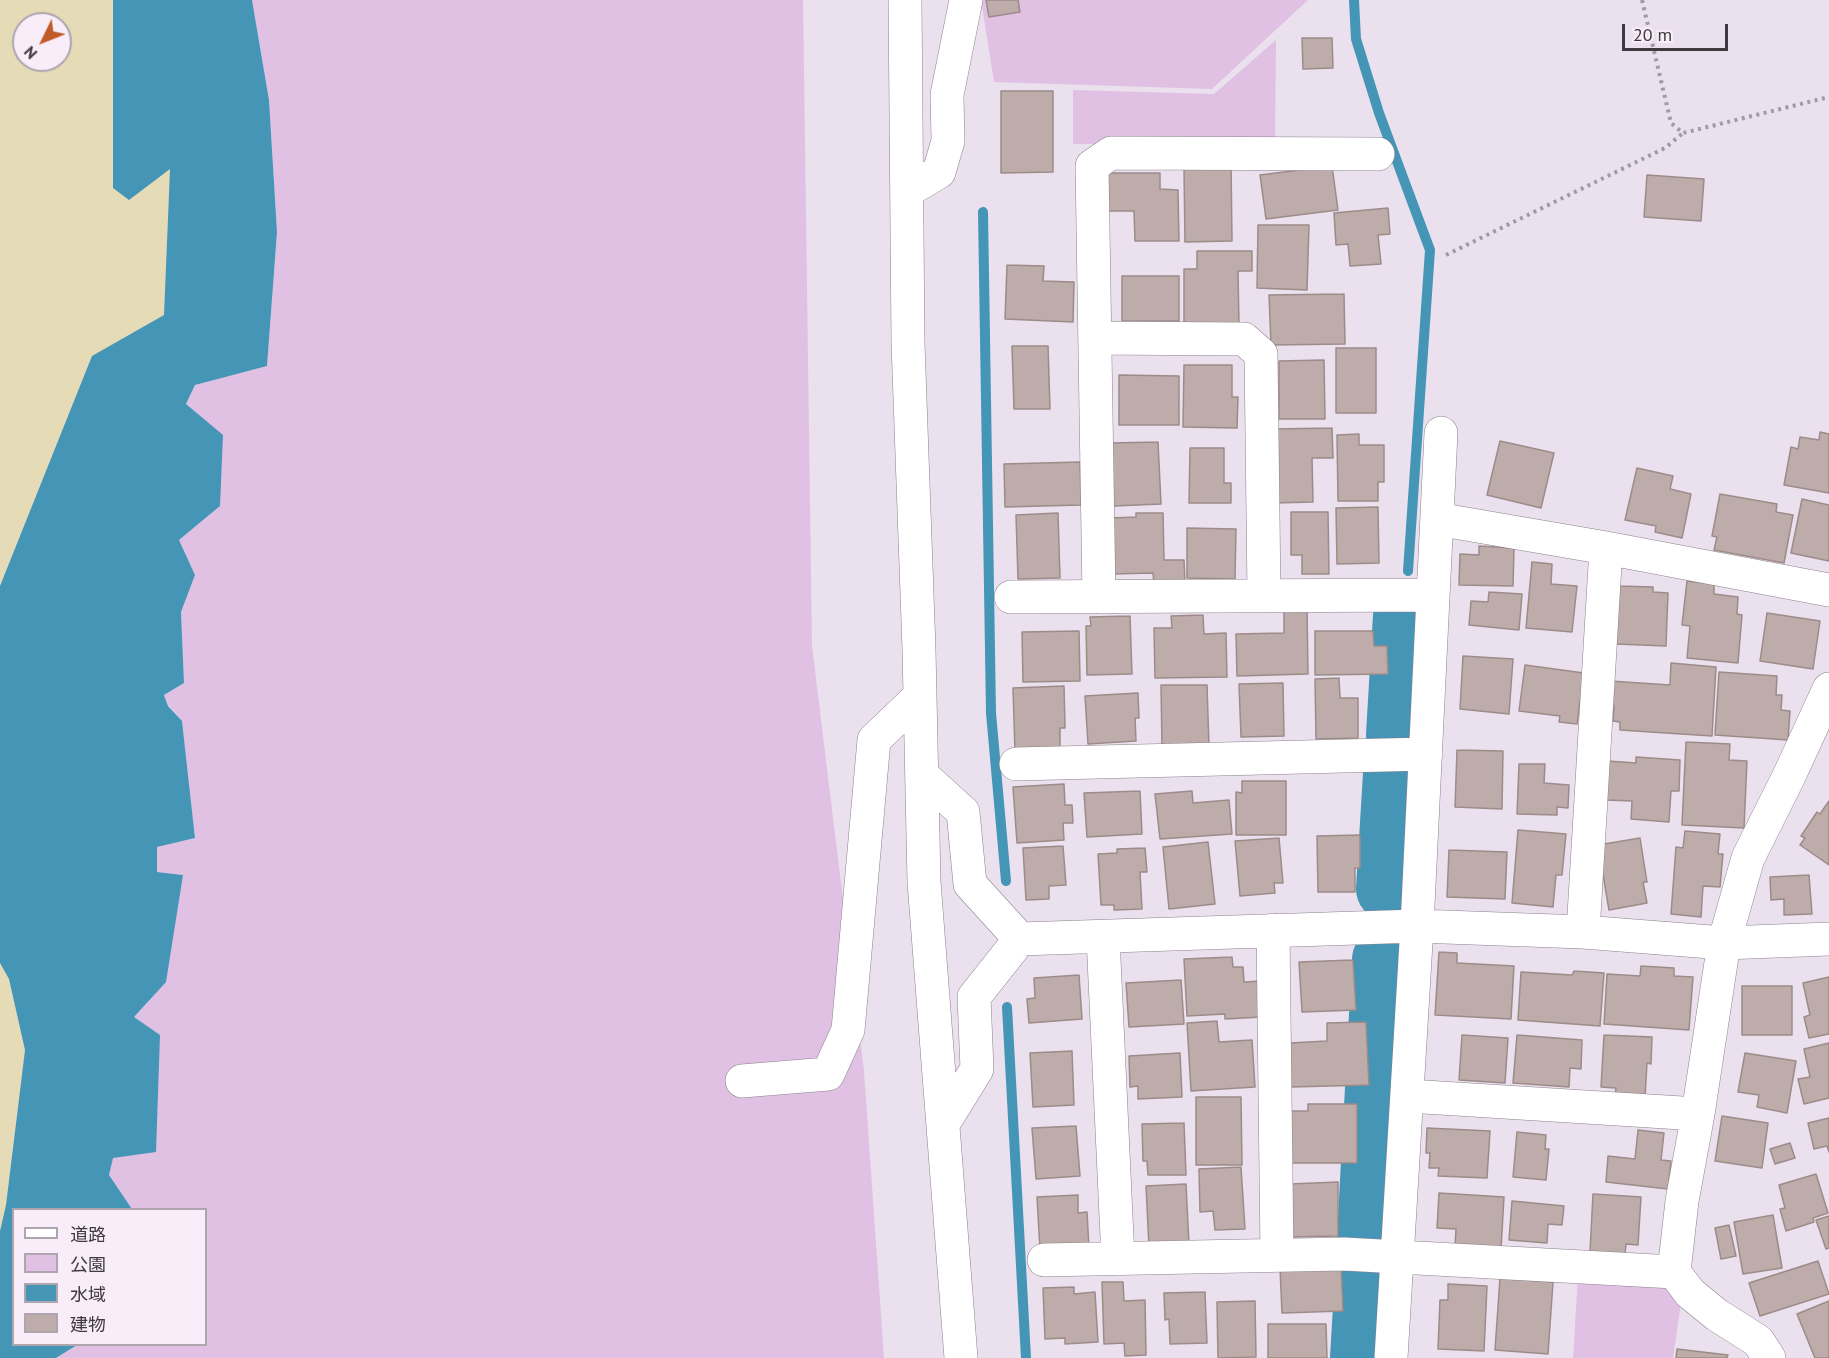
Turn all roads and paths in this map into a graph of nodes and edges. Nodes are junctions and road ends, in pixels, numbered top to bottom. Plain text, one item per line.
1 (905, 0) edge
2 (966, 0) edge
3 (1642, 0) edge
4 (1829, 97) edge
5 (1683, 133) junction
6 (1378, 154) dead end
7 (907, 191) junction
8 (1446, 255) dead end
9 (1096, 338) junction
10 (1440, 433) dead end
11 (1437, 519) junction
12 (1606, 548) junction
13 (1829, 590) edge
14 (1264, 595) junction
15 (1433, 595) junction
16 (1011, 597) dead end
17 (1099, 597) junction
18 (1829, 689) edge
19 (920, 696) junction
20 (1426, 754) junction
21 (1016, 764) dead end
22 (922, 775) junction
23 (1417, 926) junction
24 (1274, 930) junction
25 (1583, 932) junction
26 (1103, 937) junction
27 (1020, 939) junction
28 (1829, 939) edge
29 (1724, 943) junction
30 (742, 1081) dead end
31 (1408, 1096) junction
32 (1698, 1114) junction
33 (942, 1124) junction
34 (1277, 1255) junction
35 (1396, 1258) junction
36 (1118, 1259) junction
37 (1044, 1260) dead end
38 (1674, 1272) junction
39 (961, 1358) edge
40 (1391, 1358) edge
41 (1769, 1358) edge

1 - 7 street
2 - 7 street
3 - 5 path
4 - 5 path
5 - 8 path
6 - 9 street
7 - 19 street
9 - 14 street
9 - 17 street
10 - 11 street
11 - 12 street
11 - 15 street
12 - 13 street
12 - 25 street
14 - 15 street
14 - 17 street
15 - 20 street
16 - 17 street
18 - 29 street
19 - 22 street
19 - 30 street
20 - 21 street
20 - 23 street
22 - 27 street
22 - 33 street
23 - 24 street
23 - 25 street
23 - 31 street
24 - 26 street
24 - 34 street
25 - 29 street
26 - 27 street
26 - 36 street
27 - 33 street
28 - 29 street
29 - 32 street
31 - 32 street
31 - 35 street
32 - 38 street
33 - 39 street
34 - 35 street
34 - 36 street
35 - 38 street
35 - 40 street
36 - 37 street
38 - 41 street

